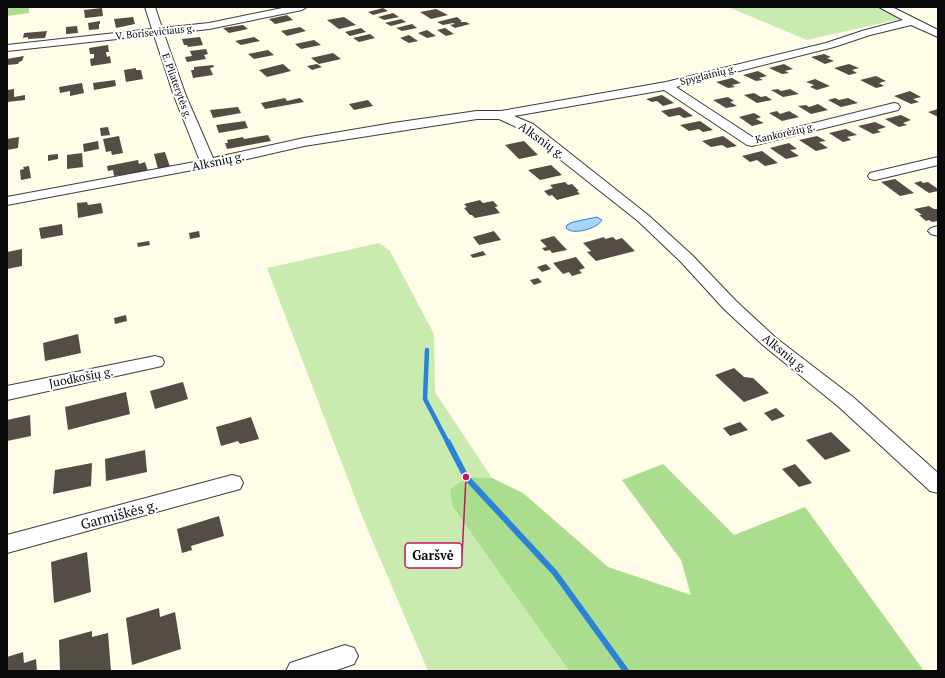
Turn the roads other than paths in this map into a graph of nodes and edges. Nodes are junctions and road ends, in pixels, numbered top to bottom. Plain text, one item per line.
1 (150, 7) edge
2 (302, 7) edge
3 (884, 7) edge
4 (912, 21) junction
5 (158, 31) junction
6 (938, 34) edge
7 (7, 48) edge
8 (666, 86) junction
9 (894, 107) dead end
10 (501, 115) junction
11 (938, 161) edge
12 (208, 163) junction
13 (875, 176) dead end
14 (7, 201) edge
15 (156, 362) dead end
16 (7, 393) edge
17 (232, 483) dead end
18 (938, 485) edge
19 (7, 544) edge
20 (345, 656) dead end
21 (299, 671) edge

1 - 5 street, E. Pliaterytės g.
2 - 5 street, V. Borisevičiaus g.
3 - 4 street
4 - 6 street
4 - 8 street, Spyglainių g.
5 - 7 street, V. Borisevičiaus g.
5 - 12 street, E. Pliaterytės g.
8 - 9 street, Kankorėžių g.
8 - 10 street, Spyglainių g.
10 - 12 street, Alksnių g.
10 - 18 street, Alksnių g.
11 - 13 street
12 - 14 street, Alksnių g.
15 - 16 street, Juodkošių g.
17 - 19 street, Garmiškės g.
20 - 21 street

